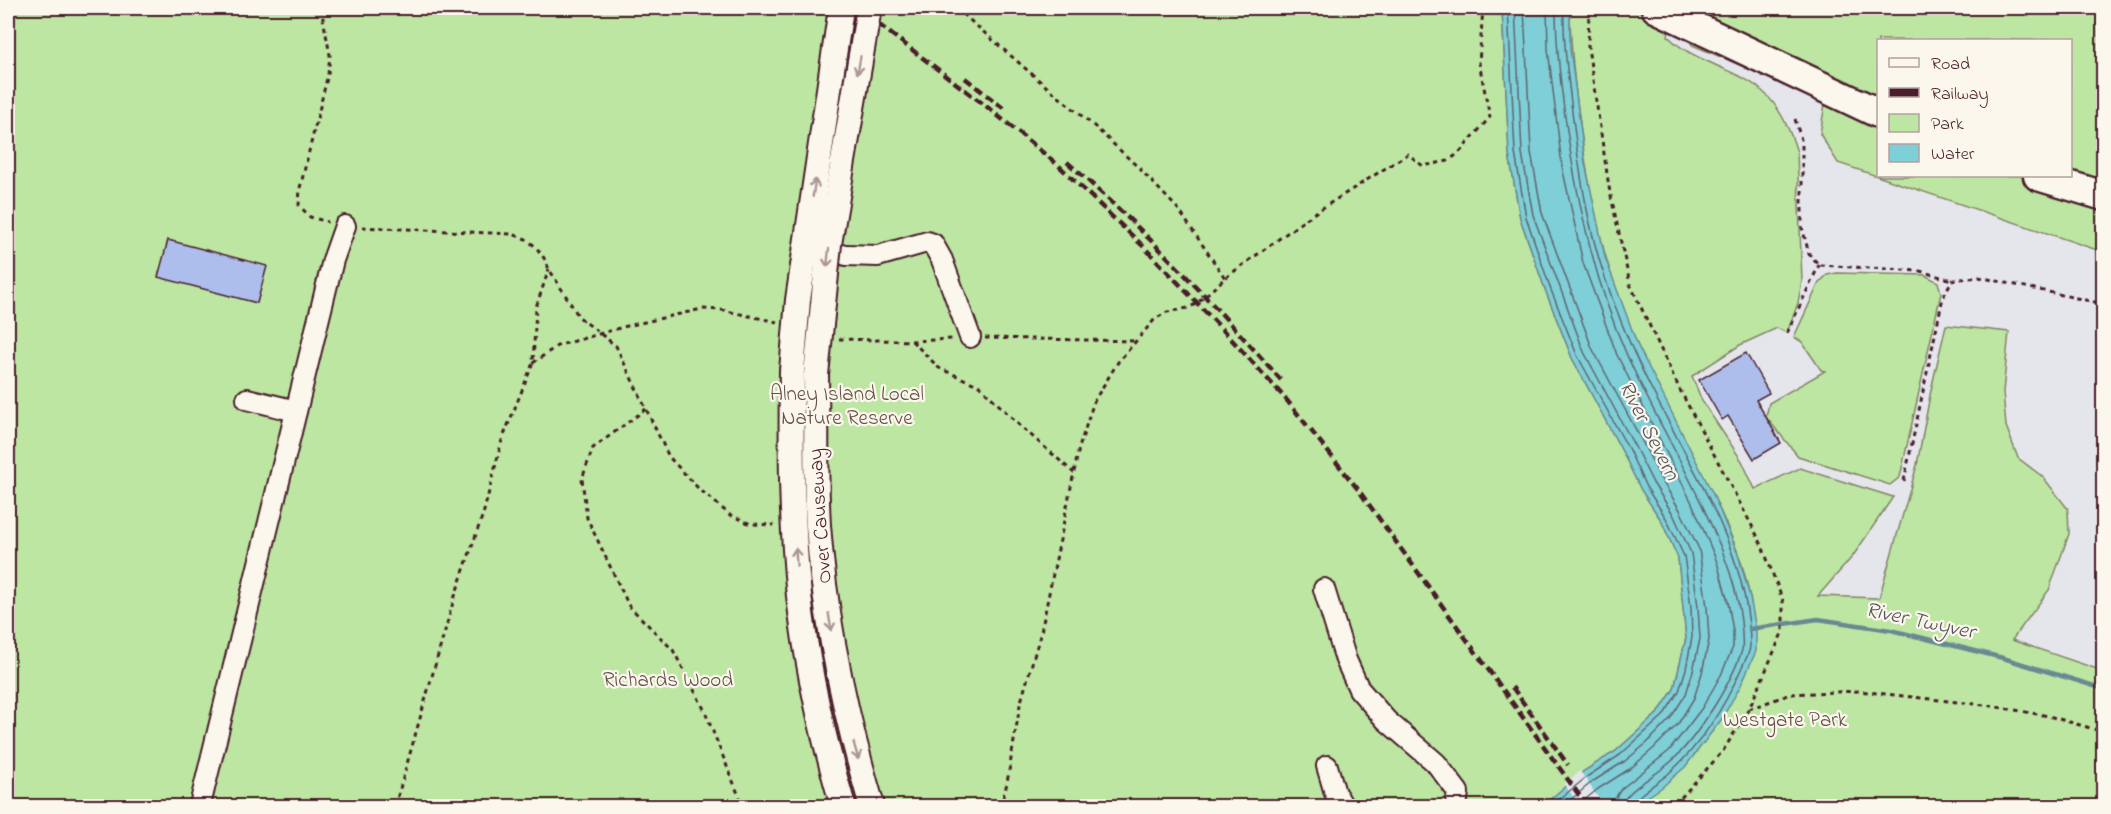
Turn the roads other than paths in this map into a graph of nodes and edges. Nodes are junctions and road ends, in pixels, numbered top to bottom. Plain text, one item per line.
1 (840, 8) edge
2 (869, 8) edge
3 (1656, 8) edge
4 (1874, 111) edge
5 (2041, 177) edge
6 (2103, 196) edge
7 (345, 226) road end
8 (846, 255) dead end
9 (970, 337) road end
10 (247, 399) dead end
11 (296, 411) junction
12 (794, 526) junction
13 (818, 526) junction
14 (1324, 589) dead end
15 (1327, 766) dead end
16 (201, 801) dead end
17 (843, 807) edge
18 (872, 807) edge
19 (1343, 807) edge
20 (1456, 807) edge

12 -> 1 main road, Over Causeway, bridge
2 -> 13 main road, Over Causeway, bridge
3 - 4 highway
5 - 6 highway
7 - 11 lane
8 - 9 lane
10 - 11 lane
11 - 16 lane
12 - 13 main road
17 -> 12 main road, Over Causeway
13 -> 18 main road, Over Causeway
14 - 20 lane
15 - 19 lane

